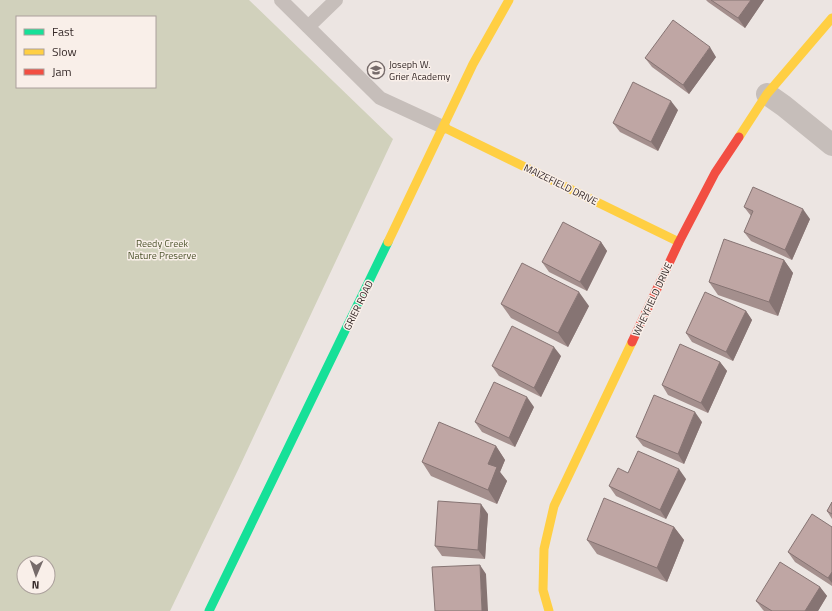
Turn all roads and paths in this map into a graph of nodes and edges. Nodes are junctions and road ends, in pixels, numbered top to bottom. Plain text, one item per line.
1 (281, 0) edge
2 (336, 0) edge
3 (509, 0) edge
4 (832, 18) edge
5 (308, 27) junction
6 (767, 94) junction
7 (443, 128) junction
8 (832, 145) edge
9 (680, 242) junction
10 (209, 611) edge
11 (549, 611) edge

1 - 5 lane
2 - 5 lane
3 - 7 street, GRIER ROAD
4 - 6 street, WHEYFIELD DRIVE
5 - 7 lane
6 - 8 street
6 - 9 street, WHEYFIELD DRIVE
7 - 9 street, MAIZEFIELD DRIVE
7 - 10 street, GRIER ROAD
9 - 11 street, WHEYFIELD DRIVE

